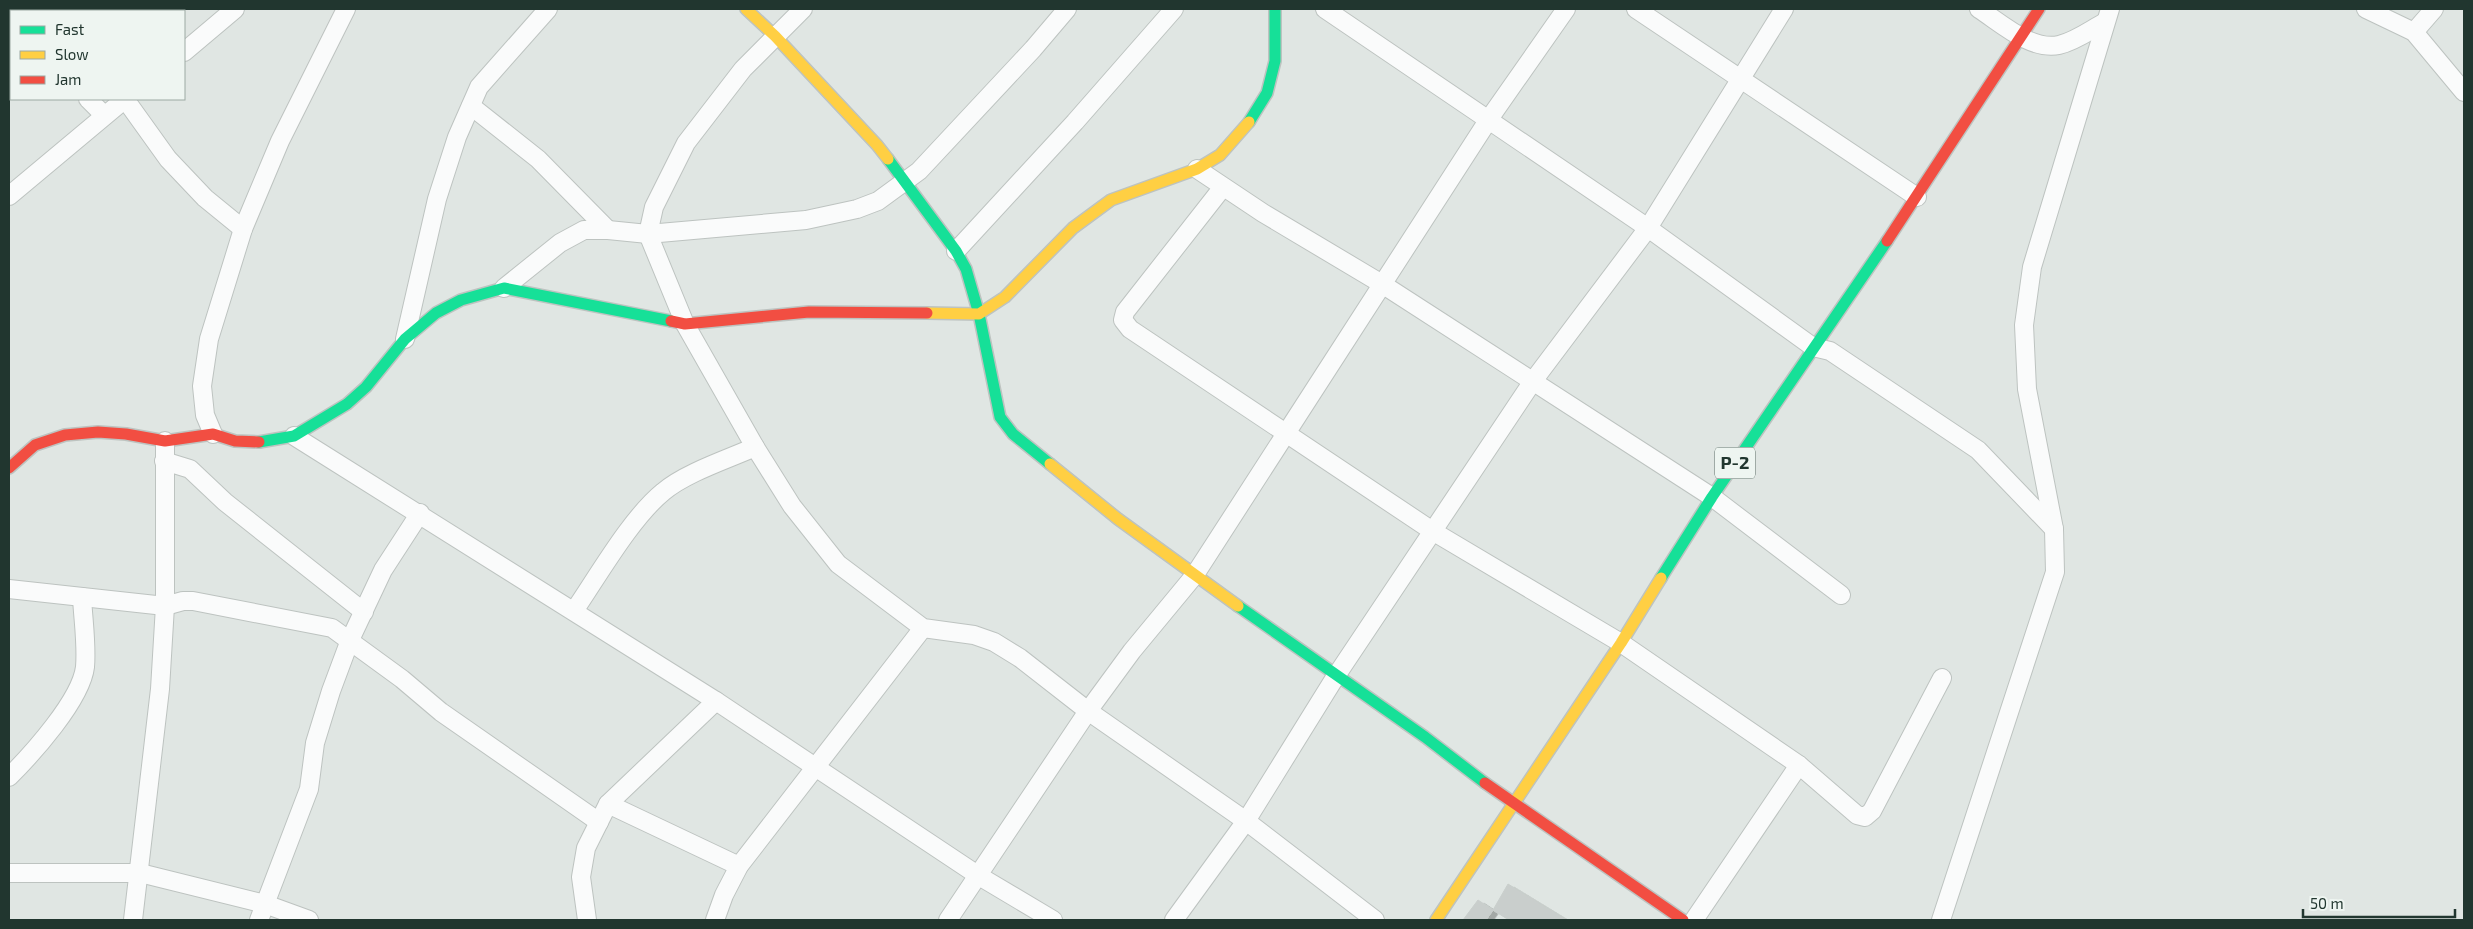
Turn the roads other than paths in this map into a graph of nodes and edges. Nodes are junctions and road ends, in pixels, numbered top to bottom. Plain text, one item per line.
1 (235, 9) edge
2 (346, 9) edge
3 (548, 9) edge
4 (746, 9) edge
5 (803, 9) edge
6 (1067, 9) edge
7 (1174, 9) edge
8 (1274, 9) edge
9 (1325, 9) edge
10 (1566, 9) edge
11 (1636, 9) edge
12 (1784, 9) edge
13 (1979, 9) edge
14 (2039, 9) edge
15 (2366, 9) edge
16 (2434, 9) edge
17 (2108, 15) edge
18 (2414, 32) junction
19 (775, 36) junction
20 (2020, 36) junction
21 (185, 51) edge
22 (1741, 81) junction
23 (2464, 92) edge
24 (89, 100) edge
25 (124, 100) edge
26 (126, 100) edge
27 (471, 106) junction
28 (104, 115) junction
29 (1489, 118) junction
30 (1197, 169) junction
31 (904, 182) junction
32 (1223, 187) junction
33 (9, 196) edge
34 (1917, 197) junction
35 (1648, 228) junction
36 (243, 229) junction
37 (608, 230) junction
38 (648, 234) junction
39 (956, 251) junction
40 (1382, 284) junction
41 (504, 288) junction
42 (979, 314) junction
43 (685, 324) junction
44 (405, 339) junction
45 (1813, 348) junction
46 (1533, 381) junction
47 (213, 434) junction
48 (1285, 434) junction
49 (294, 436) junction
50 (165, 441) junction
51 (755, 447) junction
52 (164, 460) junction
53 (9, 468) edge
54 (1712, 497) junction
55 (420, 513) junction
56 (2054, 529) junction
57 (1434, 532) junction
58 (1194, 576) junction
59 (9, 589) edge
60 (1841, 595) dead end
61 (82, 597) junction
62 (165, 606) junction
63 (574, 611) junction
64 (364, 612) junction
65 (923, 628) junction
66 (350, 640) junction
67 (1621, 643) junction
68 (1336, 676) junction
69 (1942, 678) dead end
70 (716, 701) junction
71 (1088, 711) junction
72 (1799, 765) junction
73 (815, 768) junction
74 (9, 777) edge
75 (608, 804) junction
76 (1513, 804) junction
77 (1246, 821) junction
78 (599, 822) junction
79 (739, 866) junction
80 (9, 873) edge
81 (140, 873) junction
82 (979, 876) junction
83 (265, 904) junction
84 (133, 920) edge
85 (259, 920) edge
86 (309, 920) edge
87 (587, 920) edge
88 (715, 920) edge
89 (948, 920) edge
90 (1053, 920) edge
91 (1174, 920) edge
92 (1375, 920) edge
93 (1436, 920) edge
94 (1683, 920) edge
95 (1694, 920) edge
96 (1941, 920) edge

1 - 21 street
2 - 36 street
3 - 27 street
4 - 19 main road
5 - 19 street
6 - 31 street
7 - 39 street
8 - 30 main road
9 - 29 street
10 - 29 street
11 - 22 street
12 - 22 street
13 - 20 street
14 - 20 main road, P-2
15 - 18 street
16 - 18 street
17 - 20 street
17 - 56 street
18 - 23 street
19 - 31 main road
19 - 38 street
20 - 34 main road, P-2
22 - 34 street
22 - 35 street
24 - 28 street
25 - 28 street
26 - 36 street
27 - 37 street
27 - 44 street
28 - 33 street
29 - 35 street
29 - 40 street
30 - 32 street
30 - 42 main road
31 - 38 street
31 - 39 main road
32 - 40 street
32 - 48 street
34 - 45 main road, P-2
35 - 45 street
35 - 46 street
36 - 47 street
37 - 38 street
37 - 41 street
38 - 43 street
39 - 42 main road
40 - 46 street
40 - 48 street
41 - 43 main road
41 - 44 main road
42 - 43 main road
42 - 58 main road
43 - 51 street
44 - 49 main road
45 - 54 main road, P-2
45 - 56 street
46 - 54 street
46 - 57 street
47 - 49 main road
47 - 50 main road
48 - 57 street
48 - 58 street
49 - 55 street
50 - 52 street
50 - 53 main road
51 - 63 street
51 - 65 street
52 - 62 street
52 - 64 street
54 - 60 street
54 - 67 main road, P-2
55 - 63 street
55 - 64 street
56 - 96 street
57 - 67 street
57 - 68 street
58 - 68 main road
58 - 71 street
59 - 61 street
61 - 62 street
61 - 74 street
62 - 66 street
62 - 81 street
63 - 70 street
64 - 66 street
65 - 71 street
65 - 73 street
66 - 78 street
66 - 83 street
67 - 72 street
67 - 76 main road, P-2
68 - 76 main road
68 - 77 street
69 - 72 street
70 - 73 street
70 - 75 street
71 - 77 street
71 - 82 street
72 - 95 street
73 - 79 street
73 - 82 street
75 - 78 street
75 - 79 street
76 - 93 main road, P-2
76 - 94 main road
77 - 91 street
77 - 92 street
78 - 87 street
79 - 88 street
80 - 81 street
81 - 83 street
81 - 84 street
82 - 89 street
82 - 90 street
83 - 85 street
83 - 86 street

